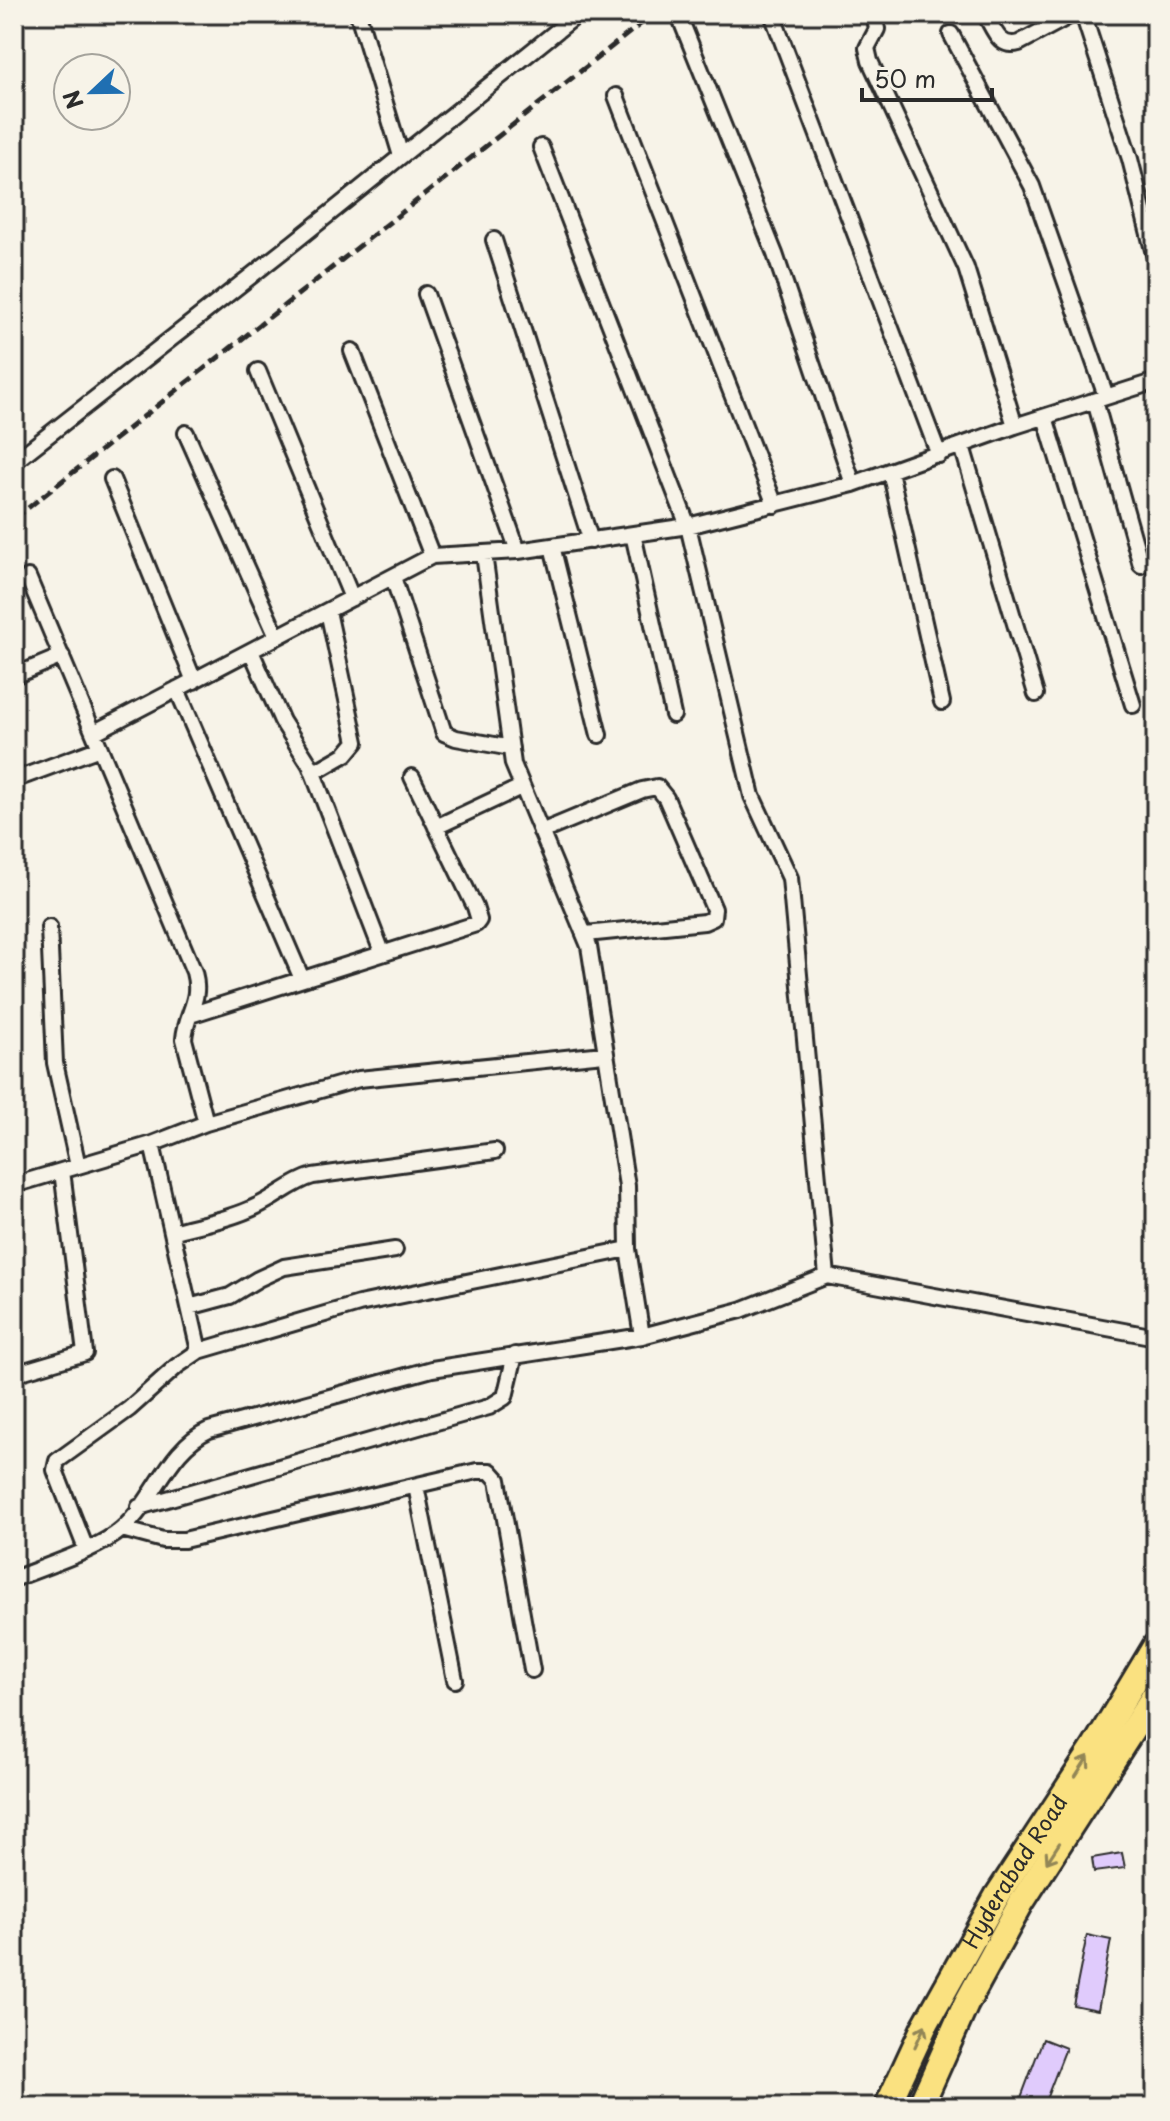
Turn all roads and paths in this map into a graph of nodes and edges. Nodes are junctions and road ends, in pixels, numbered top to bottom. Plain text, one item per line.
1 (358, 14) edge
2 (578, 14) edge
3 (772, 14) edge
4 (874, 14) edge
5 (985, 14) edge
6 (1073, 14) edge
7 (1083, 14) edge
8 (682, 23) dead end
9 (951, 34) dead end
10 (616, 96) dead end
11 (541, 147) dead end
12 (401, 156) junction
13 (494, 240) dead end
14 (1156, 262) edge
15 (426, 294) dead end
16 (352, 351) dead end
17 (258, 371) dead end
18 (1156, 381) edge
19 (1100, 398) junction
20 (1045, 417) junction
21 (1015, 426) junction
22 (186, 433) dead end
23 (962, 446) junction
24 (939, 455) junction
25 (14, 462) edge
26 (890, 471) junction
27 (112, 479) dead end
28 (853, 484) junction
29 (775, 505) junction
30 (688, 526) junction
31 (633, 534) junction
32 (591, 541) junction
33 (552, 546) junction
34 (518, 551) junction
35 (484, 554) junction
36 (432, 556) junction
37 (1141, 565) dead end
38 (28, 577) dead end
39 (393, 577) junction
40 (352, 598) junction
41 (328, 611) junction
42 (277, 637) junction
43 (251, 651) junction
44 (62, 656) junction
45 (14, 676) edge
46 (194, 681) junction
47 (177, 689) junction
48 (1036, 694) dead end
49 (942, 702) dead end
50 (1133, 705) dead end
51 (673, 715) dead end
52 (95, 732) junction
53 (599, 735) dead end
54 (100, 748) junction
55 (511, 748) junction
56 (313, 773) junction
57 (412, 777) dead end
58 (14, 780) edge
59 (521, 787) junction
60 (436, 827) junction
61 (541, 832) junction
62 (49, 927) dead end
63 (586, 934) junction
64 (382, 952) junction
65 (302, 979) junction
66 (190, 1015) junction
67 (604, 1054) junction
68 (206, 1123) junction
69 (152, 1144) junction
70 (495, 1151) dead end
71 (78, 1166) junction
72 (62, 1171) junction
73 (14, 1185) edge
74 (172, 1232) junction
75 (628, 1249) junction
76 (395, 1250) dead end
77 (827, 1276) junction
78 (189, 1307) junction
79 (642, 1336) junction
80 (1156, 1337) edge
81 (199, 1351) junction
82 (515, 1355) junction
83 (14, 1374) edge
84 (416, 1486) junction
85 (139, 1507) junction
86 (122, 1529) junction
87 (86, 1549) junction
88 (14, 1579) edge
89 (1156, 1645) edge
90 (532, 1670) dead end
91 (455, 1680) dead end
92 (1156, 1693) edge
93 (887, 2107) edge
94 (920, 2107) edge

1 - 12 street
2 - 12 street
3 - 24 street
4 - 21 street
5 - 6 street
7 - 14 street
8 - 28 street
9 - 19 street
10 - 29 street
11 - 30 street
12 - 25 street
13 - 32 street
15 - 34 street
16 - 36 street
17 - 40 street
18 - 19 street
19 - 20 street
19 - 37 street
20 - 21 street
20 - 50 street
21 - 23 street
22 - 42 street
23 - 24 street
23 - 48 street
24 - 26 street
26 - 28 street
26 - 49 street
27 - 46 street
28 - 29 street
29 - 30 street
30 - 31 street
30 - 77 street
31 - 32 street
31 - 51 street
32 - 33 street
33 - 34 street
33 - 53 street
34 - 35 street
35 - 36 street
35 - 55 street
36 - 39 street
38 - 44 street
39 - 40 street
39 - 55 street
40 - 41 street
41 - 42 street
41 - 56 street
42 - 43 street
43 - 46 street
43 - 56 street
44 - 45 street
44 - 52 street
46 - 47 street
47 - 52 street
47 - 65 street
52 - 54 street
54 - 58 street
54 - 66 street
55 - 59 street
56 - 64 street
57 - 60 street
59 - 60 street
59 - 61 street
60 - 64 street
61 - 63 street
61 - 63 street
62 - 71 street
63 - 67 street
64 - 65 street
65 - 66 street
66 - 68 street
67 - 68 street
67 - 75 street
68 - 69 street
69 - 71 street
69 - 74 street
70 - 74 street
71 - 72 street
72 - 73 street
72 - 83 street
74 - 78 street
75 - 79 street
75 - 81 street
76 - 78 street
77 - 79 street
77 - 80 street
78 - 81 street
79 - 82 street
81 - 87 street
82 - 85 street
82 - 85 street
84 - 86 street
84 - 90 street
84 - 91 street
85 - 86 street
86 - 87 street
87 - 88 street
93 -> 89 main road, Hyderabad Road
92 -> 94 main road, Hyderabad Road

